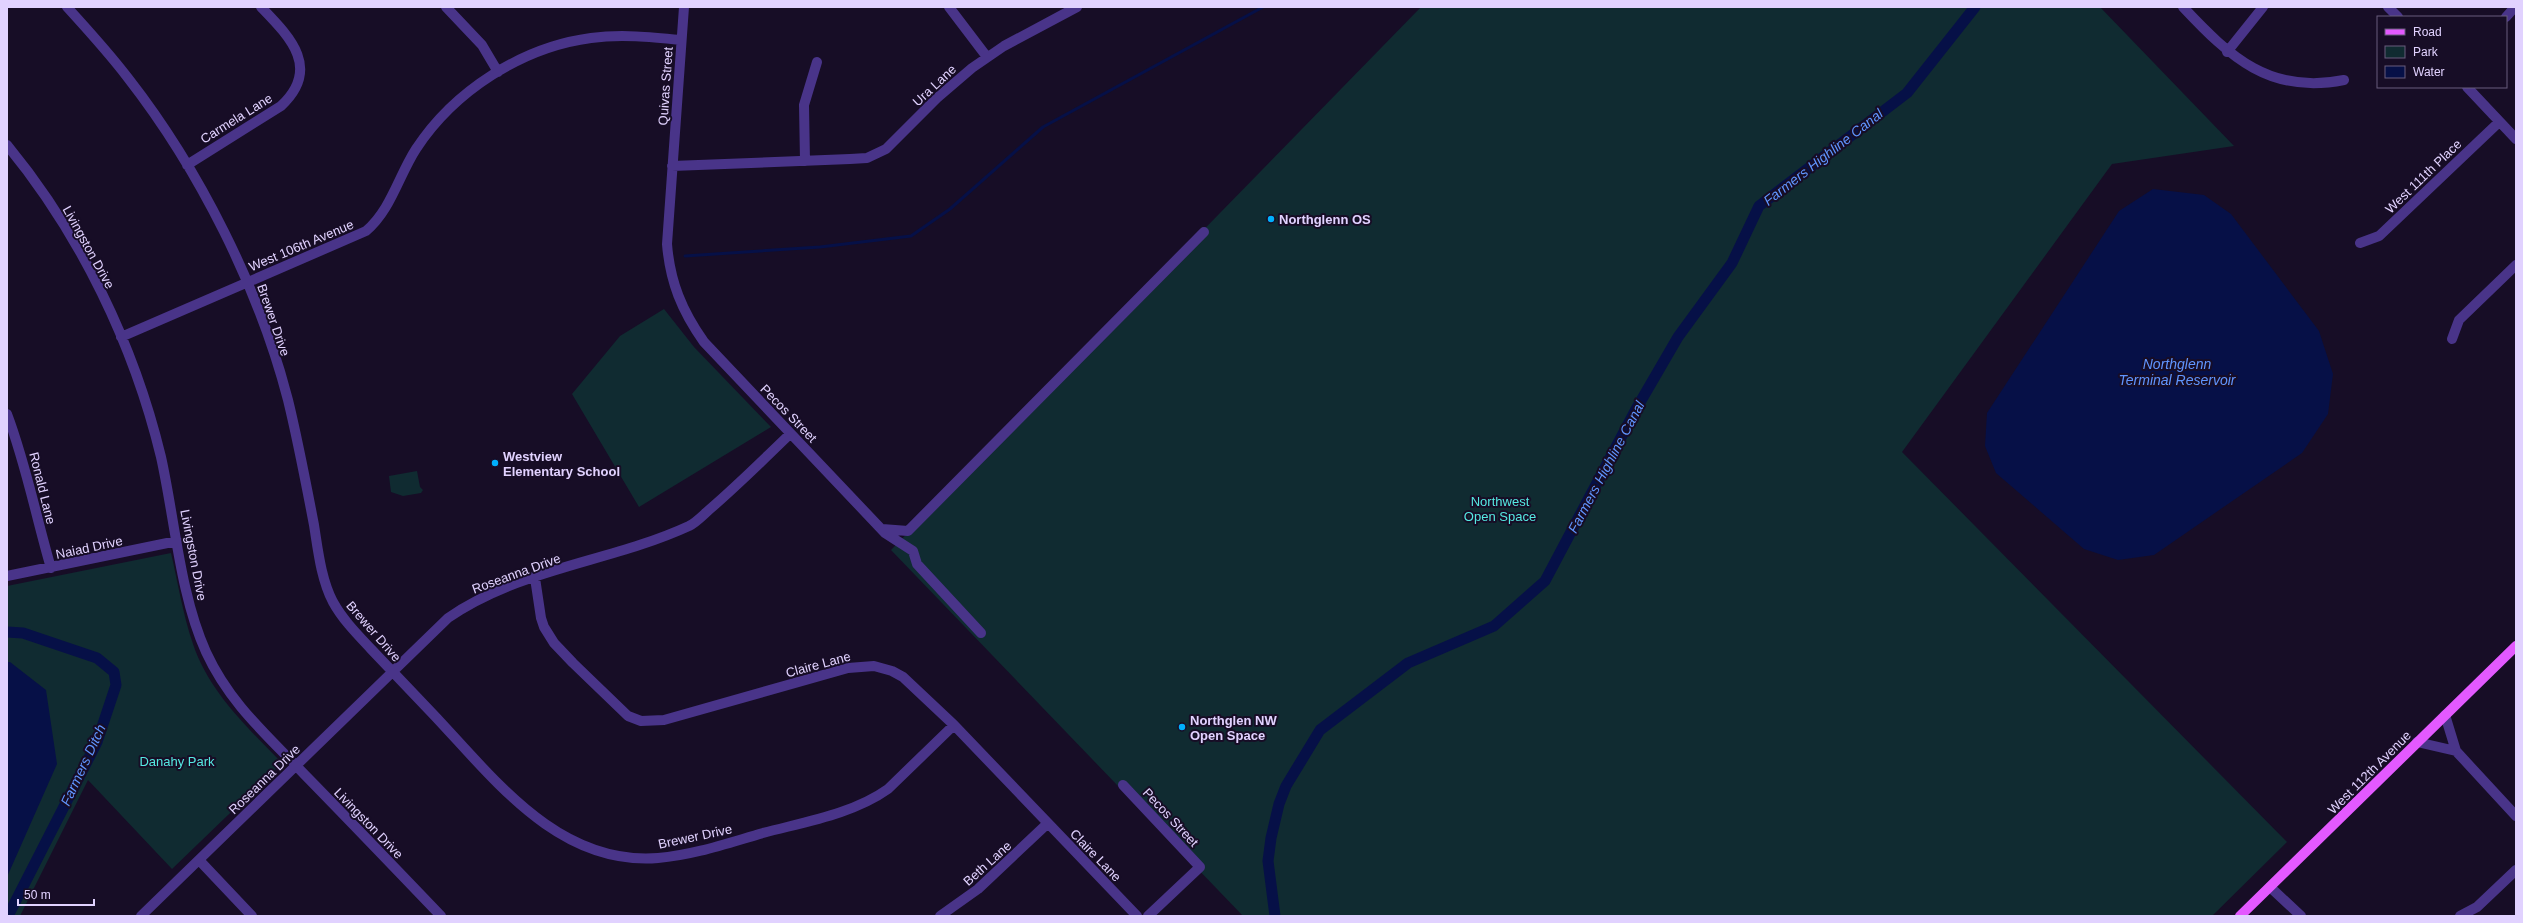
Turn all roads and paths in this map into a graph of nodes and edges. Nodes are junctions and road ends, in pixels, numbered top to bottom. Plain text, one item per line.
1 (67, 7) edge
2 (261, 7) edge
3 (446, 7) edge
4 (684, 7) edge
5 (949, 7) edge
6 (1077, 7) edge
7 (2183, 7) edge
8 (2263, 7) edge
9 (2388, 7) edge
10 (2516, 7) edge
11 (2397, 16) edge
12 (2507, 16) edge
13 (681, 40) junction
14 (2227, 52) junction
15 (987, 57) junction
16 (817, 62) dead end
17 (498, 72) junction
18 (2344, 80) dead end
19 (2468, 88) edge
20 (2499, 122) junction
21 (2516, 139) edge
22 (7, 146) edge
23 (805, 161) junction
24 (187, 164) junction
25 (672, 166) junction
26 (1204, 232) dead end
27 (2360, 243) dead end
28 (2516, 265) edge
29 (247, 282) junction
30 (121, 337) junction
31 (2452, 339) dead end
32 (7, 414) edge
33 (790, 434) junction
34 (882, 529) junction
35 (177, 541) junction
36 (51, 568) junction
37 (7, 576) edge
38 (536, 578) junction
39 (981, 633) dead end
40 (2516, 646) edge
41 (392, 672) junction
42 (2445, 716) junction
43 (954, 726) junction
44 (2417, 742) junction
45 (2456, 751) junction
46 (296, 766) junction
47 (1123, 785) dead end
48 (2516, 816) edge
49 (1047, 824) junction
50 (199, 860) junction
51 (2516, 870) edge
52 (2270, 887) junction
53 (141, 916) edge
54 (252, 916) edge
55 (441, 916) edge
56 (940, 916) edge
57 (1137, 916) edge
58 (1148, 916) edge
59 (2240, 916) edge
60 (2301, 916) edge
61 (2460, 916) edge

1 - 24 street, Brewer Drive
2 - 24 street, Carmela Lane
3 - 17 street
4 - 13 street, Quivas Street
5 - 15 street
6 - 15 street, Ura Lane
7 - 14 street
8 - 14 street
9 - 11 street
10 - 12 street
13 - 17 street, West 106th Avenue
13 - 25 street, Quivas Street
14 - 18 street
15 - 23 street, Ura Lane
16 - 23 street
17 - 29 street, West 106th Avenue
19 - 20 street
20 - 21 street
20 - 27 street, West 111th Place
22 - 30 street, Livingston Drive
23 - 25 street, Ura Lane
24 - 29 street, Brewer Drive
25 - 33 street, Pecos Street
26 - 34 street
28 - 31 street
29 - 30 street, West 106th Avenue
29 - 41 street, Brewer Drive
30 - 35 street, Livingston Drive
32 - 36 street, Ronald Lane
33 - 34 street, Pecos Street
33 - 38 street, Roseanna Drive
34 - 39 street, Pecos Street
35 - 36 street, Naiad Drive
35 - 46 street, Livingston Drive
36 - 37 street, Naiad Drive
38 - 41 street, Roseanna Drive
38 - 43 street, Claire Lane
40 - 42 main road, West 112th Avenue
41 - 43 street, Brewer Drive
41 - 46 street, Roseanna Drive
42 - 44 main road, West 112th Avenue
42 - 45 street
43 - 49 street, Claire Lane
44 - 45 street
44 - 52 main road, West 112th Avenue
45 - 48 street
46 - 50 street, Roseanna Drive
46 - 55 street, Livingston Drive
47 - 58 street, Pecos Street
49 - 56 street, Beth Lane
49 - 57 street, Claire Lane
50 - 53 street, Roseanna Drive
50 - 54 street
51 - 61 street
52 - 59 main road, West 112th Avenue
52 - 60 street

